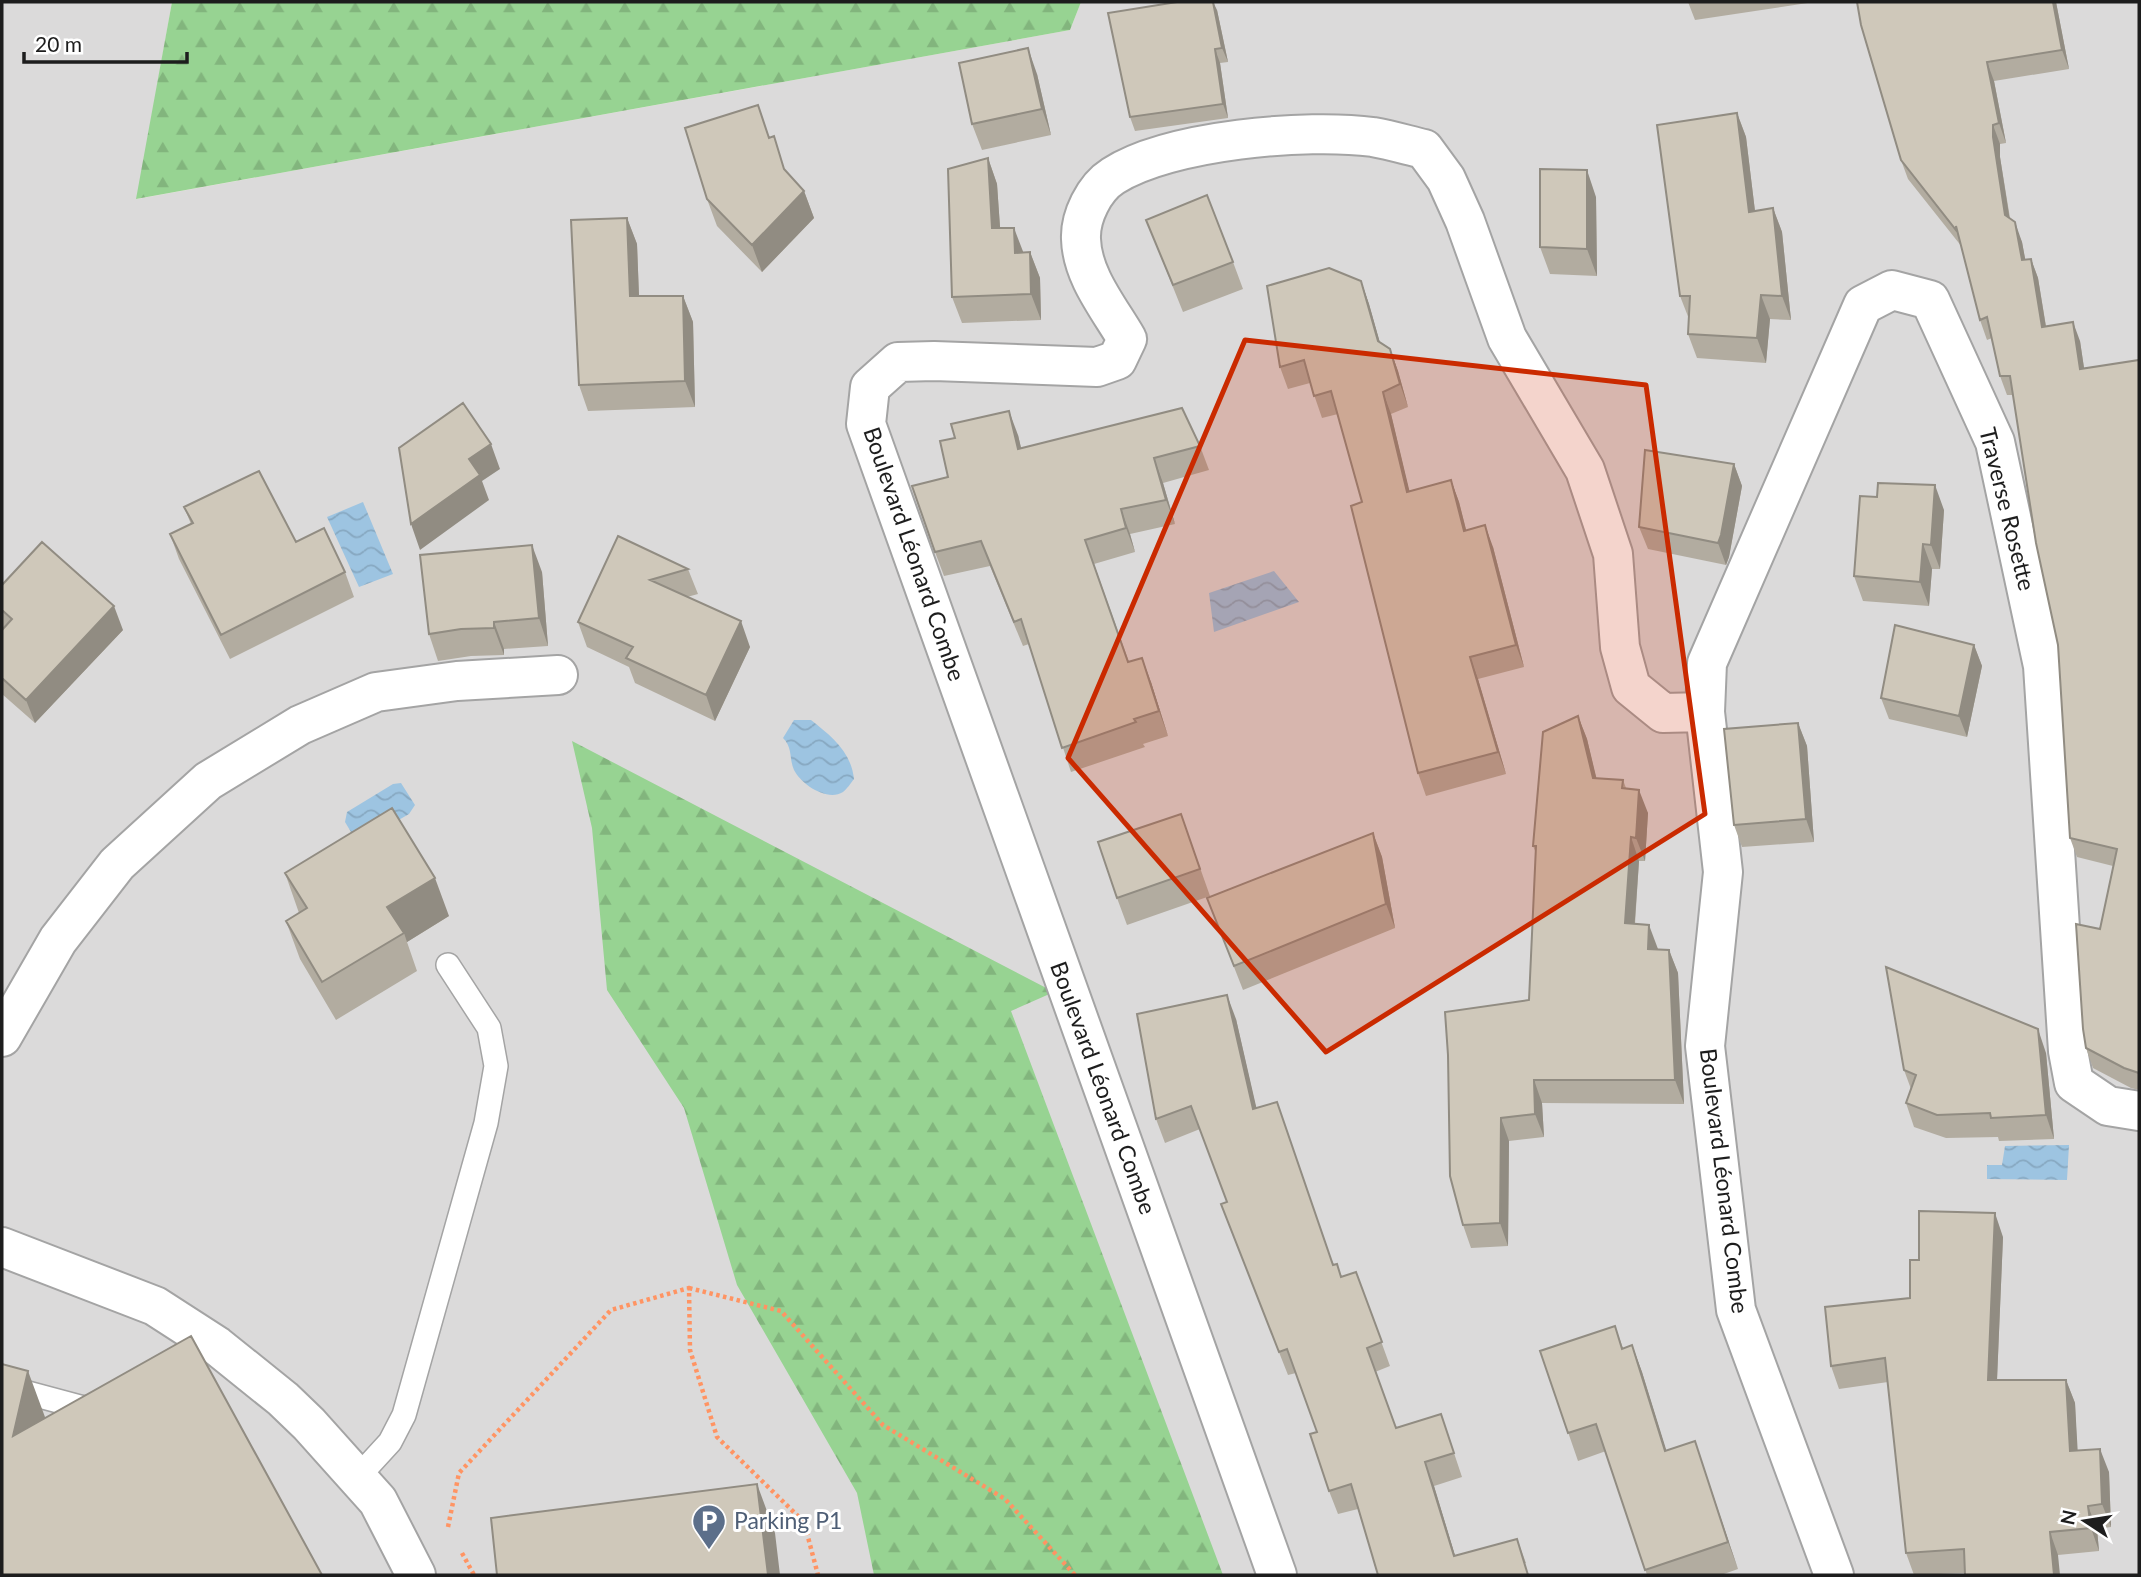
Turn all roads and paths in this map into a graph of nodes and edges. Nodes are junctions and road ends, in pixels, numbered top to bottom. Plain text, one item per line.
1 (558, 675) dead end
2 (1705, 712) junction
3 (448, 965) dead end
4 (2, 1037) edge
5 (2139, 1111) edge
6 (2, 1247) edge
7 (689, 1288) junction
8 (2, 1386) edge
9 (122, 1404) edge
10 (367, 1489) junction
11 (447, 1528) dead end
12 (412, 1568) edge
13 (818, 1575) edge
14 (1075, 1575) edge
15 (1277, 1575) edge
16 (1834, 1575) edge

1 - 4 street
2 - 5 street, Traverse Rosette
2 - 15 street, Boulevard Léonard Combe
2 - 16 street, Boulevard Léonard Combe
3 - 10 lane
6 - 10 street
7 - 11 path
7 - 13 path
7 - 14 path
8 - 9 lane
10 - 12 street

